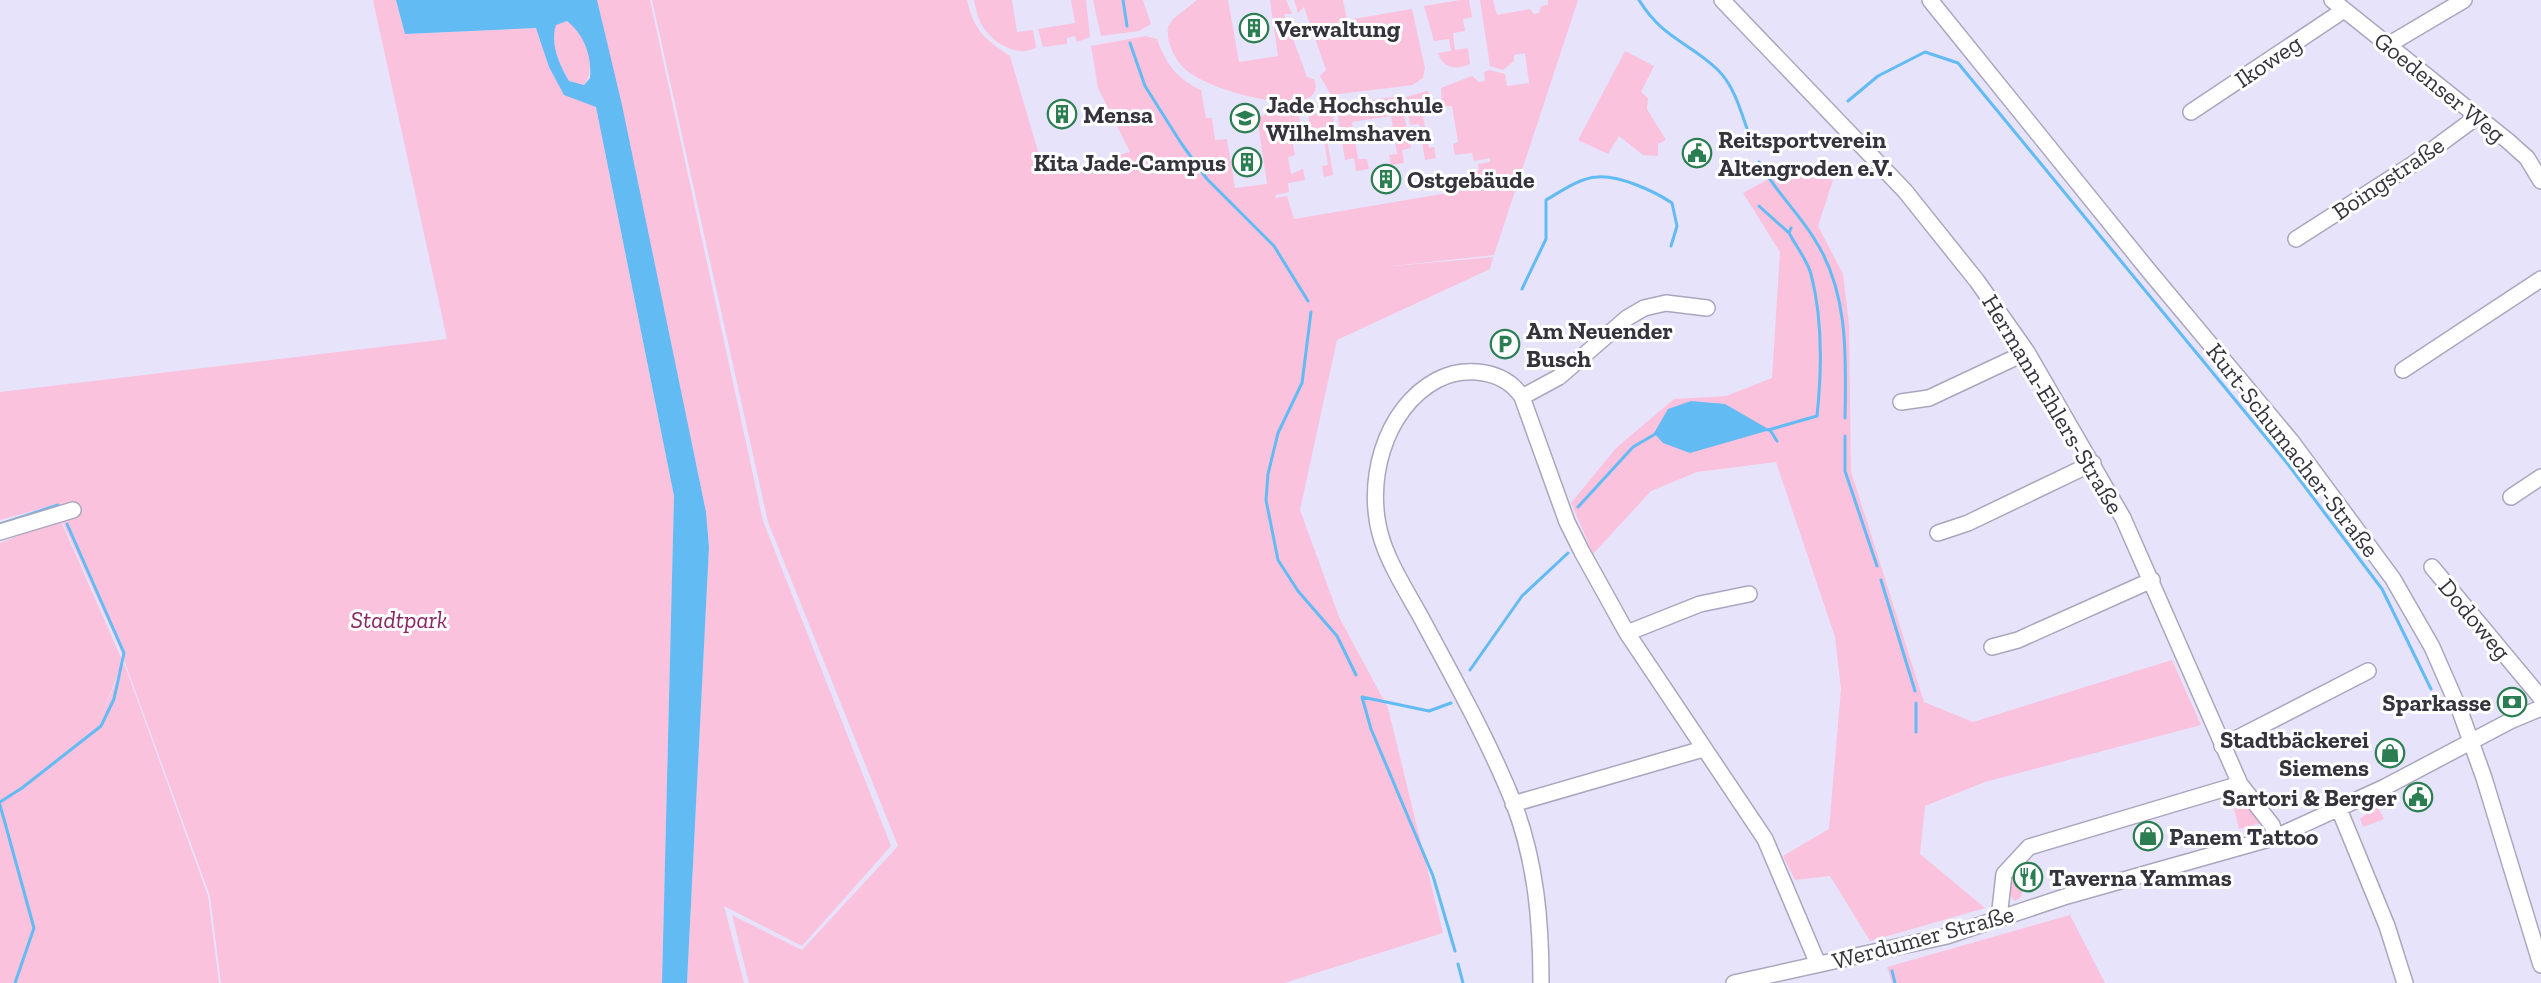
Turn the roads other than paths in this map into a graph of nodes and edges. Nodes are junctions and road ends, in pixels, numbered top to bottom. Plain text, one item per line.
1 (1722, 0) edge
2 (1930, 0) edge
3 (2464, 0) edge
4 (2338, 5) edge
5 (2388, 45) junction
6 (2191, 112) dead end
7 (2478, 116) junction
8 (2541, 150) edge
9 (2527, 159) junction
10 (2541, 181) edge
11 (2296, 239) dead end
12 (2541, 279) edge
13 (1707, 308) dead end
14 (2027, 352) junction
15 (2403, 370) dead end
16 (1522, 397) junction
17 (1901, 402) dead end
18 (2093, 463) junction
19 (2541, 477) edge
20 (2511, 497) dead end
21 (73, 510) dead end
22 (0, 532) edge
23 (1938, 532) dead end
24 (2433, 567) dead end
25 (2152, 580) junction
26 (1749, 594) dead end
27 (1627, 633) junction
28 (1992, 647) dead end
29 (2368, 671) dead end
30 (2541, 698) edge
31 (2541, 708) edge
32 (2471, 742) junction
33 (2222, 746) junction
34 (1703, 749) junction
35 (2240, 784) junction
36 (1513, 804) junction
37 (2339, 809) junction
38 (2276, 837) junction
39 (1999, 918) junction
40 (1818, 964) junction
41 (2541, 965) edge
42 (1760, 980) edge
43 (1541, 983) edge
44 (1734, 983) edge
45 (2405, 983) edge

1 - 14 street, Hermann-Ehlers-Straße
2 - 32 street, Kurt-Schumacher-Straße
3 - 5 street
4 - 5 street, Goedenser Weg
4 - 6 street, Ikoweg
5 - 7 street, Goedenser Weg
7 - 9 street, Goedenser Weg
7 - 11 street, Boingstraße
8 - 9 street
9 - 10 street, Goedenser Weg
12 - 15 street
13 - 16 street
14 - 17 street
14 - 18 street, Hermann-Ehlers-Straße
16 - 27 street
16 - 36 street
18 - 23 street
18 - 25 street, Hermann-Ehlers-Straße
19 - 20 street
21 - 22 street
24 - 30 street, Dodoweg
25 - 28 street
25 - 33 street, Hermann-Ehlers-Straße
26 - 27 street
27 - 34 street
29 - 33 street
31 - 32 street, Werdumer Straße
32 - 37 street, Werdumer Straße
32 - 41 street, Kurt-Schumacher-Straße
33 - 35 street, Hermann-Ehlers-Straße
34 - 36 street
34 - 40 street
35 - 38 street, Hermann-Ehlers-Straße
35 - 39 street
36 - 43 street
37 - 38 street, Werdumer Straße
37 - 45 street
38 - 39 street, Werdumer Straße
39 - 40 street, Werdumer Straße
40 - 42 street, Werdumer Straße
42 - 44 street, Werdumer Straße

